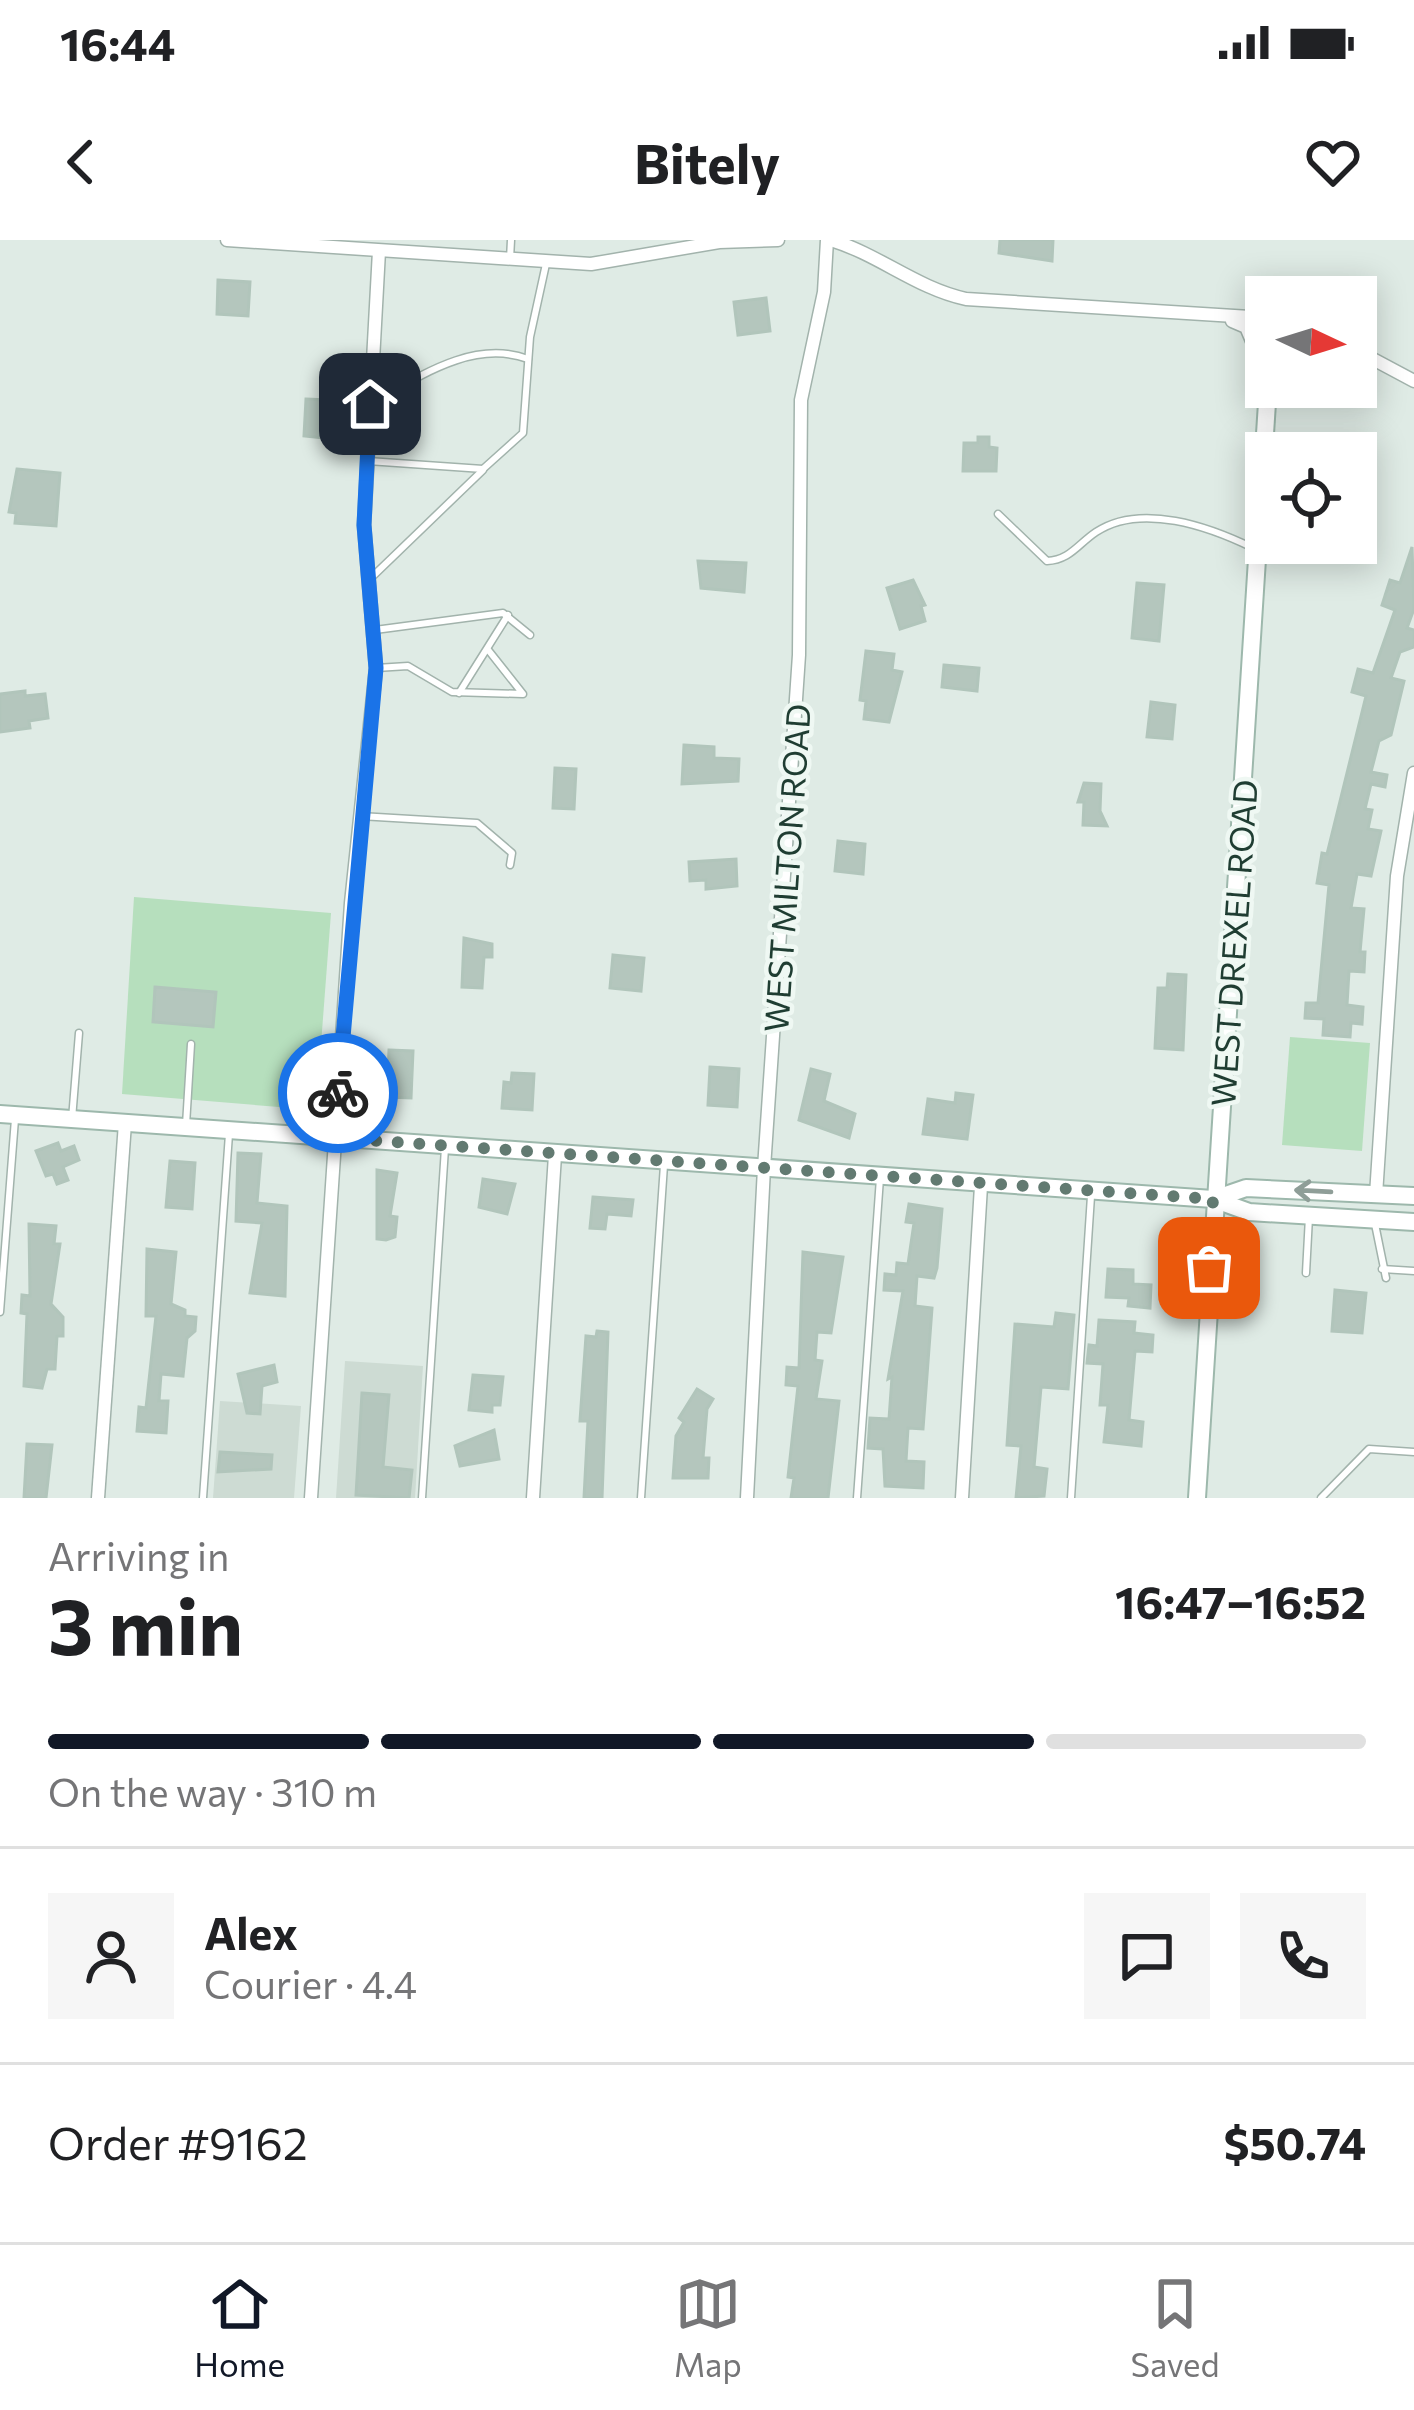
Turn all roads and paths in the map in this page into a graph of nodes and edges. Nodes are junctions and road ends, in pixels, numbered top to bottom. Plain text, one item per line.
1 (227, 240) edge
2 (511, 240) edge
3 (778, 240) edge
4 (829, 240) edge
5 (317, 243) edge
6 (379, 251) junction
7 (510, 259) junction
8 (547, 261) junction
9 (1220, 315) junction
10 (1245, 317) edge
11 (1245, 327) edge
12 (529, 359) junction
13 (1377, 361) edge
14 (1414, 381) edge
15 (370, 404) junction
16 (368, 461) junction
17 (483, 469) junction
18 (998, 514) dead end
19 (1245, 545) edge
20 (1257, 564) edge
21 (370, 580) junction
22 (508, 614) junction
23 (375, 630) junction
24 (530, 634) dead end
25 (489, 651) junction
26 (376, 668) junction
27 (459, 693) junction
28 (1414, 773) edge
29 (360, 816) junction
30 (510, 865) dead end
31 (79, 1033) dead end
32 (191, 1044) dead end
33 (8, 1115) edge
34 (72, 1119) junction
35 (124, 1123) junction
36 (186, 1128) junction
37 (230, 1130) junction
38 (335, 1138) junction
39 (445, 1146) junction
40 (555, 1155) junction
41 (664, 1162) junction
42 (764, 1168) junction
43 (880, 1177) junction
44 (981, 1186) junction
45 (1091, 1192) junction
46 (1376, 1195) junction
47 (1414, 1196) edge
48 (1213, 1199) junction
49 (1309, 1215) junction
50 (1376, 1220) junction
51 (1414, 1222) edge
52 (1414, 1271) edge
53 (1306, 1274) dead end
54 (0, 1312) edge
55 (1414, 1452) edge
56 (98, 1498) edge
57 (203, 1498) edge
58 (310, 1498) edge
59 (422, 1498) edge
60 (533, 1498) edge
61 (641, 1498) edge
62 (747, 1498) edge
63 (857, 1498) edge
64 (962, 1498) edge
65 (1071, 1498) edge
66 (1197, 1498) edge
67 (1321, 1498) edge

1 - 5 street
2 - 7 lane
3 - 8 street
4 - 9 street
4 - 42 street, WEST MILTON ROAD
5 - 6 street
6 - 7 street
6 - 15 street
7 - 8 street
8 - 12 lane
9 - 10 street
9 - 11 street
12 - 15 lane
12 - 17 lane
13 - 14 street
15 - 16 street
16 - 17 lane
16 - 21 street
17 - 21 lane
18 - 19 lane
20 - 48 main road, WEST DREXEL ROAD
21 - 23 street
22 - 23 lane
22 - 24 lane
22 - 25 lane
23 - 26 street
25 - 27 lane
25 - 27 lane
26 - 27 lane
26 - 29 street
28 - 46 street
29 - 30 lane
29 - 38 street
31 - 34 lane
32 - 36 lane
33 - 34 main road
33 - 54 lane
34 - 35 main road
35 - 36 main road
35 - 56 street
36 - 37 main road
37 - 38 main road
37 - 57 lane
38 - 39 main road
38 - 58 street
39 - 40 main road
39 - 59 lane
40 - 41 main road
40 - 60 street
41 - 42 main road
41 - 61 lane
42 - 43 main road
42 - 62 street, WEST MILTON ROAD
43 - 44 main road
43 - 63 lane
44 - 45 main road
44 - 64 street
45 - 48 main road
45 - 65 lane
46 - 47 main road
46 -> 48 main road
48 - 49 main road
48 - 66 main road, WEST DREXEL ROAD
49 - 50 main road
49 - 53 lane
50 - 51 main road
50 - 52 lane
55 - 67 lane

